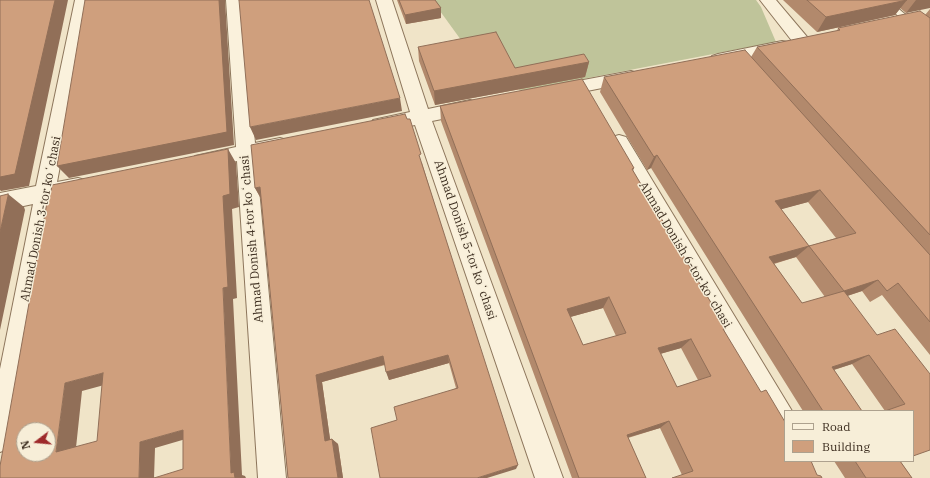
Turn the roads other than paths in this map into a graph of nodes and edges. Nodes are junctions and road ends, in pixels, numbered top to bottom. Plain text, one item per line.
1 (83, 0) edge
2 (234, 0) edge
3 (384, 0) edge
4 (768, 0) edge
5 (883, 0) edge
6 (924, 15) edge
7 (906, 19) junction
8 (883, 24) edge
9 (930, 39) edge
10 (699, 64) edge
11 (646, 74) edge
12 (586, 86) junction
13 (539, 94) edge
14 (484, 105) edge
15 (598, 106) edge
16 (421, 116) junction
17 (609, 126) edge
18 (360, 129) edge
19 (299, 142) edge
20 (245, 152) junction
21 (183, 165) edge
22 (99, 182) edge
23 (45, 193) junction
24 (0, 202) edge
25 (784, 422) edge
26 (0, 438) edge
27 (272, 478) edge
28 (549, 478) edge

1 - 23 street, Ahmad Donish 3-tor koʻchasi
2 - 20 street, Ahmad Donish 4-tor koʻchasi
3 - 16 street, Ahmad Donish 5-tor koʻchasi
4 - 10 street
5 - 7 lane
6 - 7 street
7 - 8 street
7 - 9 lane
11 - 12 street
12 - 13 street
12 - 15 street
14 - 16 street
16 - 18 street
16 - 28 street, Ahmad Donish 5-tor koʻchasi
17 - 25 street, Ahmad Donish 6-tor koʻchasi
19 - 20 street
20 - 21 street
20 - 27 street, Ahmad Donish 4-tor koʻchasi
22 - 23 street
23 - 24 street
23 - 26 street, Ahmad Donish 3-tor koʻchasi

